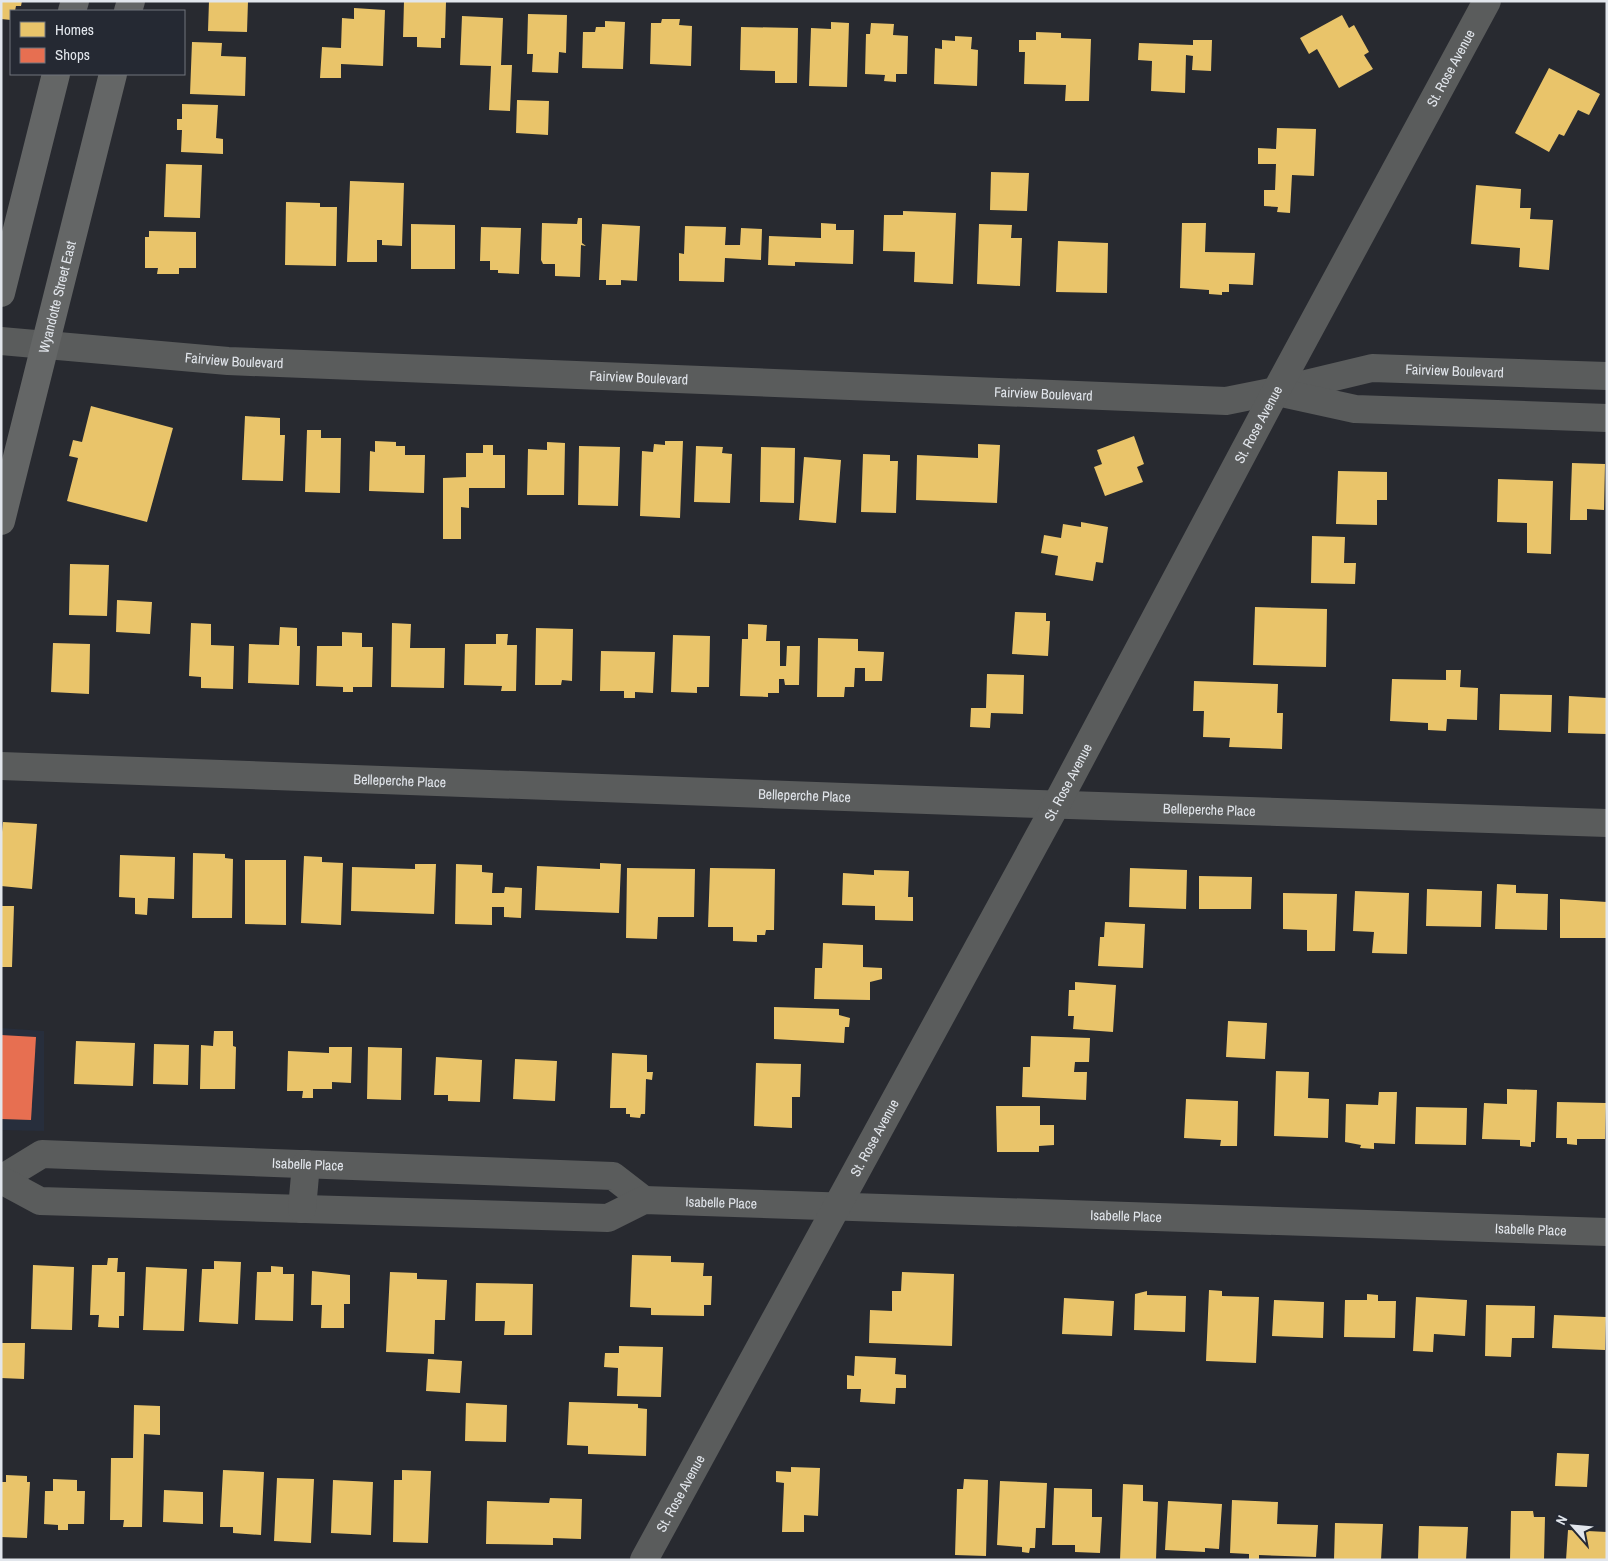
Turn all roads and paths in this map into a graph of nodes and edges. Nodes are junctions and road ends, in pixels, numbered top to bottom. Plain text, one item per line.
1 (1488, 1) edge
2 (56, 75) edge
3 (114, 75) edge
4 (1, 293) edge
5 (1, 340) edge
6 (45, 344) junction
7 (1607, 376) edge
8 (1276, 391) junction
9 (1607, 418) edge
10 (1, 521) edge
11 (1, 766) edge
12 (1056, 805) junction
13 (1607, 823) edge
14 (306, 1164) junction
15 (1, 1180) edge
16 (644, 1200) junction
17 (838, 1205) junction
18 (302, 1209) junction
19 (1607, 1232) edge
20 (644, 1560) edge

1 - 8 street, St. Rose Avenue
2 - 4 main road
3 - 6 main road, Wyandotte Street East
5 - 6 street, Fairview Boulevard
6 - 8 street, Fairview Boulevard
6 - 10 main road, Wyandotte Street East
7 - 8 street, Fairview Boulevard
8 - 9 street, Fairview Boulevard
8 - 12 street, St. Rose Avenue
11 - 12 street, Belleperche Place
12 - 13 street, Belleperche Place
12 - 17 street, St. Rose Avenue
14 - 15 street, Isabelle Place
14 - 16 street, Isabelle Place
14 - 18 street
15 - 18 street, Isabelle Place
16 - 17 street, Isabelle Place
16 - 18 street, Isabelle Place
17 - 19 street, Isabelle Place
17 - 20 street, St. Rose Avenue

